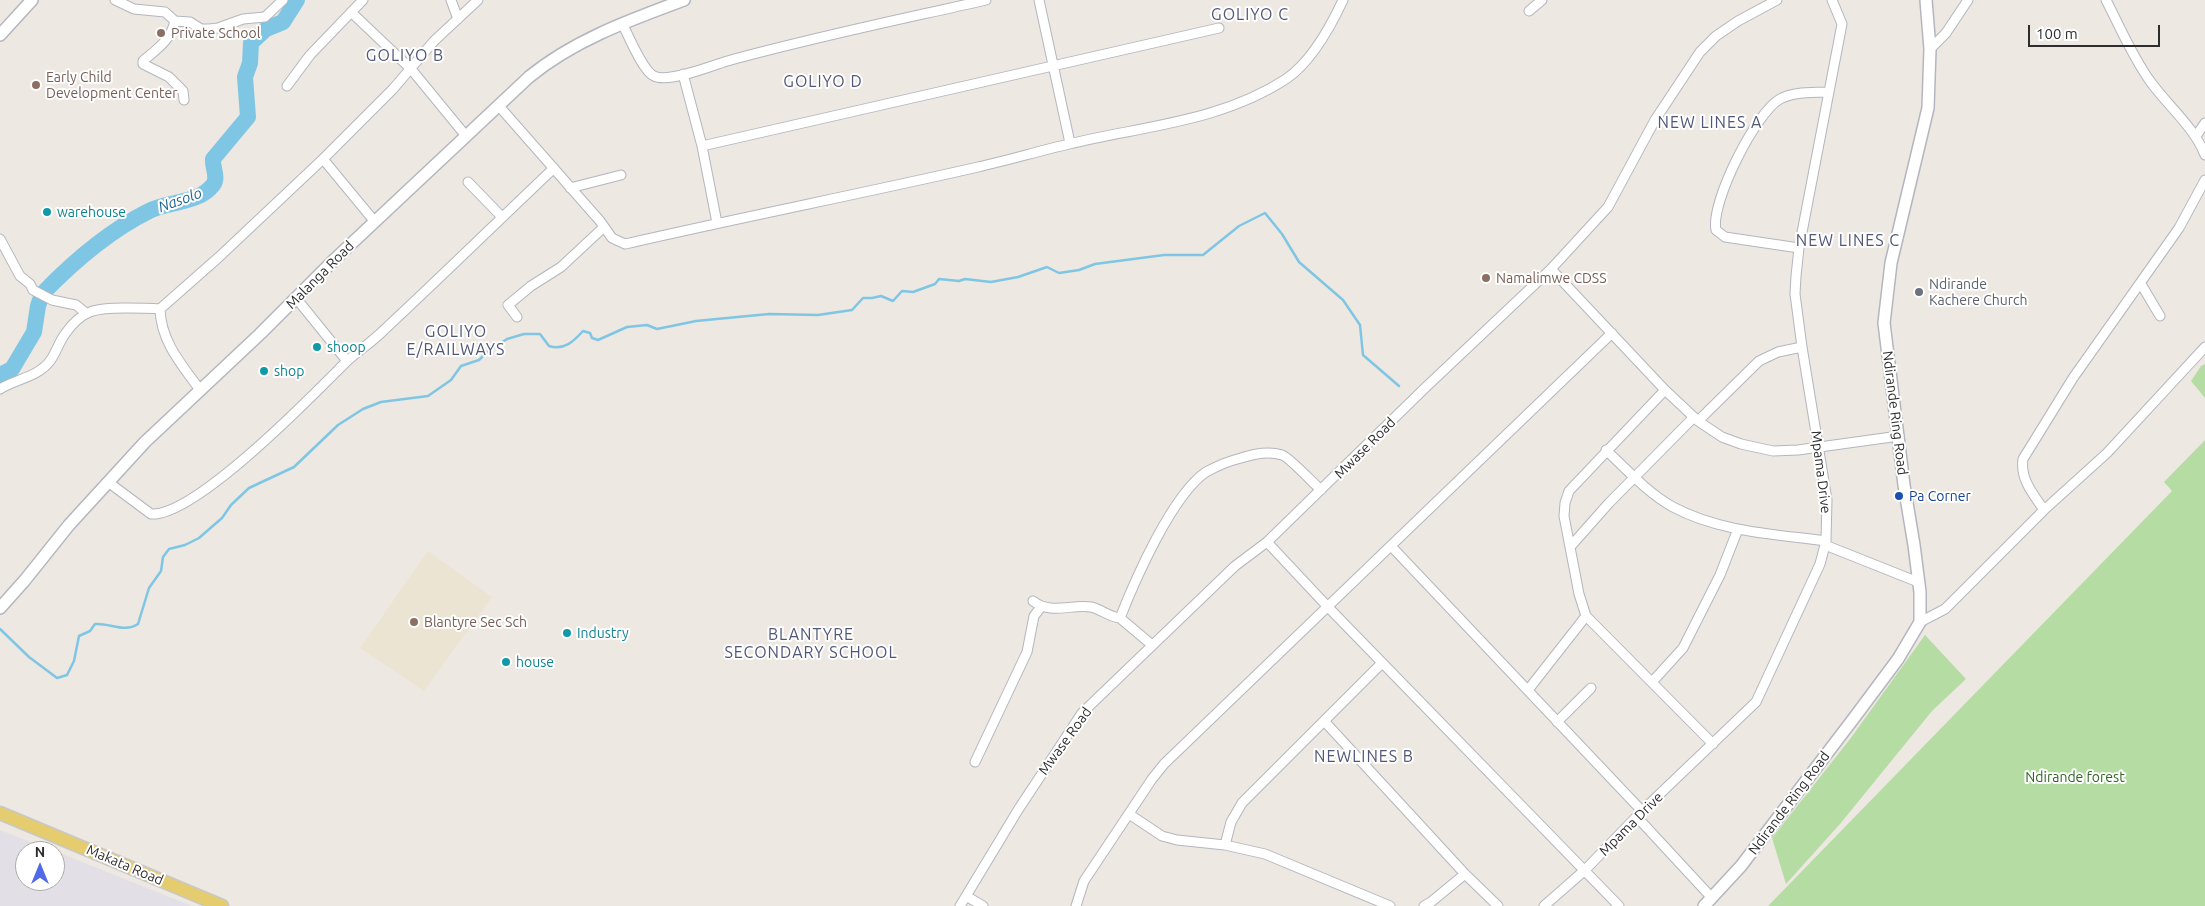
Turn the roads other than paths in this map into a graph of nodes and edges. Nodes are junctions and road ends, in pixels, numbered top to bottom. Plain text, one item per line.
1 (32, 0) edge
2 (115, 0) edge
3 (283, 0) edge
4 (363, 0) edge
5 (451, 0) edge
6 (478, 0) edge
7 (684, 0) edge
8 (986, 0) edge
9 (1039, 0) edge
10 (1343, 0) edge
11 (1542, 0) edge
12 (1776, 0) edge
13 (1832, 0) edge
14 (1926, 0) edge
15 (1968, 0) edge
16 (2106, 0) edge
17 (1529, 11) dead end
18 (351, 12) junction
19 (458, 19) junction
20 (176, 21) junction
21 (623, 25) junction
22 (1219, 28) dead end
23 (0, 35) edge
24 (1930, 49) junction
25 (1053, 66) junction
26 (411, 69) junction
27 (683, 74) junction
28 (287, 86) dead end
29 (1829, 92) junction
30 (184, 100) dead end
31 (498, 105) junction
32 (2205, 123) edge
33 (466, 136) junction
34 (2196, 136) junction
35 (1070, 143) junction
36 (702, 146) junction
37 (2205, 155) edge
38 (323, 159) junction
39 (554, 168) junction
40 (621, 175) dead end
41 (2205, 180) edge
42 (468, 182) dead end
43 (570, 188) junction
44 (502, 217) junction
45 (375, 222) junction
46 (717, 223) junction
47 (604, 227) junction
48 (0, 239) edge
49 (1799, 248) junction
50 (1551, 269) junction
51 (2141, 284) junction
52 (296, 298) junction
53 (160, 309) junction
54 (86, 312) junction
55 (2160, 316) dead end
56 (517, 317) dead end
57 (1612, 333) junction
58 (1802, 347) junction
59 (2205, 347) edge
60 (347, 361) junction
61 (0, 389) edge
62 (200, 390) junction
63 (1665, 390) junction
64 (1696, 419) junction
65 (1899, 436) junction
66 (1819, 447) junction
67 (1606, 450) junction
68 (1635, 477) junction
69 (108, 482) junction
70 (1322, 490) junction
71 (2044, 510) junction
72 (1738, 529) junction
73 (1268, 542) junction
74 (1825, 543) junction
75 (1391, 546) junction
76 (1570, 547) junction
77 (1918, 582) junction
78 (1033, 601) dead end
79 (1327, 606) junction
80 (1041, 607) junction
81 (0, 608) edge
82 (1586, 616) junction
83 (1120, 618) junction
84 (1920, 622) junction
85 (1152, 644) junction
86 (1382, 663) junction
87 (1653, 682) junction
88 (1591, 688) dead end
89 (1528, 690) junction
90 (1325, 722) junction
91 (1558, 722) junction
92 (1713, 744) junction
93 (975, 762) dead end
94 (0, 813) edge
95 (1129, 814) junction
96 (1640, 814) junction
97 (1225, 845) junction
98 (1585, 870) junction
99 (1464, 874) junction
100 (966, 896) junction
101 (1708, 902) edge
102 (222, 906) edge
103 (960, 906) edge
104 (983, 906) edge
105 (1076, 906) edge
106 (1390, 906) edge
107 (1424, 906) edge
108 (1498, 906) edge
109 (1544, 906) edge
110 (1619, 906) edge

1 - 23 street
2 - 20 street
3 - 20 street
4 - 18 street
5 - 19 street
6 - 19 street
7 - 21 street, Malanga Road
8 - 27 street
9 - 25 street
10 - 35 street
11 - 17 street
12 - 50 street, Mwase Road
13 - 29 street, Mpama Drive
14 - 24 street, Ndirande Ring Road
15 - 24 street
16 - 34 street
18 - 26 street
18 - 28 street
19 - 26 street
20 - 30 street
21 - 27 street
21 - 31 street, Malanga Road
22 - 25 street
24 - 65 street, Ndirande Ring Road
25 - 35 street
25 - 36 street
26 - 33 street
26 - 38 street
27 - 36 street
29 - 49 street, Mpama Drive
29 - 49 street
31 - 33 street, Malanga Road
31 - 39 street
32 - 34 street
33 - 45 street, Malanga Road
34 - 37 street
35 - 46 street
36 - 46 street
38 - 45 street
38 - 53 street
39 - 43 street
39 - 44 street
40 - 43 street
41 - 51 street
42 - 44 street
43 - 47 street
44 - 60 street
45 - 52 street, Malanga Road
46 - 47 street
47 - 56 street
48 - 54 street
49 - 58 street, Mpama Drive
50 - 57 street
50 - 70 street, Mwase Road
51 - 55 street
51 - 71 street
52 - 60 street
52 - 62 street, Malanga Road
53 - 54 street
53 - 62 street
54 - 61 street
57 - 63 street
57 - 75 street
58 - 64 street
58 - 66 street, Mpama Drive
59 - 71 street
60 - 69 street
62 - 69 street, Malanga Road
63 - 64 street
63 - 67 street
64 - 66 street
64 - 68 street
65 - 66 street
65 - 77 street, Ndirande Ring Road
66 - 74 street, Mpama Drive
67 - 68 street
67 - 76 street
68 - 72 street
68 - 76 street
69 - 81 street, Malanga Road
70 - 73 street, Mwase Road
70 - 83 street
71 - 84 street
72 - 74 street
72 - 87 street
73 - 79 street
73 - 85 street, Mwase Road
74 - 77 street
74 - 92 street, Mpama Drive
75 - 79 street
75 - 89 street
76 - 82 street
77 - 84 street, Ndirande Ring Road
78 - 80 street
79 - 86 street
79 - 95 street
80 - 83 street
80 - 93 street
82 - 87 street
82 - 89 street
83 - 85 street
84 - 101 street, Ndirande Ring Road
85 - 100 street, Mwase Road
86 - 90 street
86 - 98 street
87 - 92 street
88 - 91 street
89 - 91 street
90 - 97 street
90 - 99 street
91 - 96 street
92 - 96 street, Mpama Drive
94 - 102 main road, Makata Road
95 - 97 street
95 - 105 street
96 - 98 street, Mpama Drive
96 - 101 street
97 - 106 street
98 - 109 street, Mpama Drive
98 - 110 street
99 - 107 street
99 - 108 street
100 - 103 street, Mwase Road
100 - 104 street

